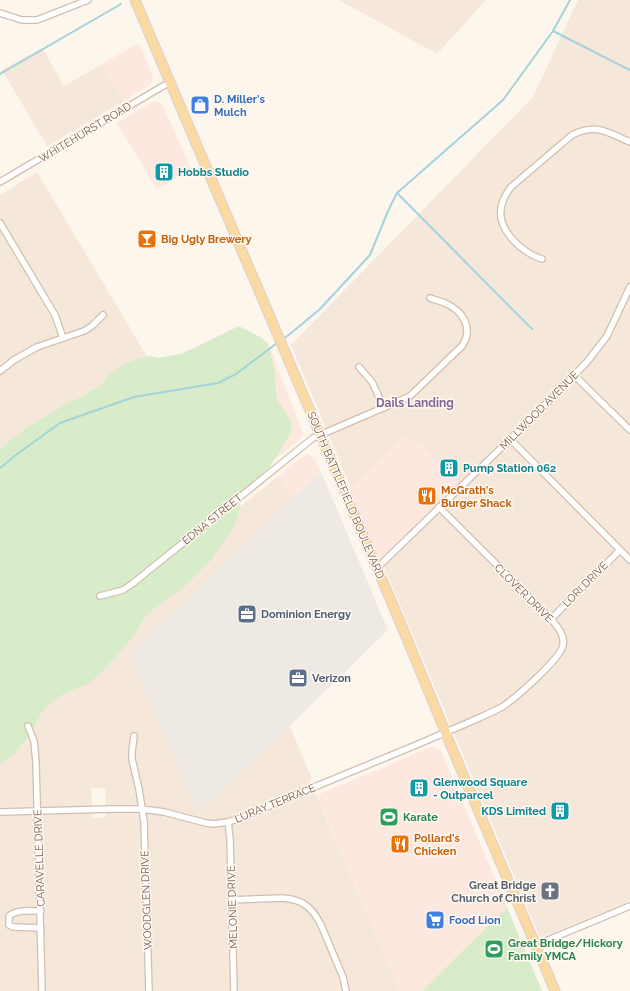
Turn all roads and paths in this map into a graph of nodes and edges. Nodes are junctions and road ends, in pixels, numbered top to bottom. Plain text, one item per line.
1 (88, 0) edge
2 (135, 0) edge
3 (0, 13) edge
4 (170, 82) junction
5 (630, 142) edge
6 (0, 182) edge
7 (0, 223) edge
8 (542, 259) dead end
9 (630, 287) edge
10 (430, 298) dead end
11 (103, 315) dead end
12 (63, 338) junction
13 (359, 367) dead end
14 (0, 371) edge
15 (574, 375) junction
16 (384, 408) junction
17 (630, 430) edge
18 (320, 435) junction
19 (510, 438) junction
20 (439, 507) junction
21 (620, 550) junction
22 (630, 560) edge
23 (377, 568) junction
24 (100, 596) dead end
25 (551, 619) junction
26 (28, 726) dead end
27 (445, 732) junction
28 (134, 736) dead end
29 (142, 809) junction
30 (38, 811) junction
31 (0, 812) edge
32 (228, 822) junction
33 (232, 900) junction
34 (630, 906) edge
35 (41, 911) junction
36 (41, 928) junction
37 (536, 945) junction
38 (42, 991) edge
39 (149, 991) edge
40 (234, 991) edge
41 (346, 991) edge
42 (555, 991) edge

1 - 3 street
2 - 4 main road, SOUTH BATTLEFIELD BOULEVARD
4 - 6 street, WHITEHURST ROAD
4 - 18 main road, SOUTH BATTLEFIELD BOULEVARD
5 - 8 street
7 - 12 street
9 - 15 street, MILLWOOD AVENUE
10 - 16 street, EDNA STREET
11 - 12 street
12 - 14 street
13 - 16 street
15 - 17 street
15 - 19 street, MILLWOOD AVENUE
16 - 18 street, EDNA STREET
18 - 23 main road, SOUTH BATTLEFIELD BOULEVARD
18 - 24 street, EDNA STREET
19 - 20 street, MILLWOOD AVENUE
19 - 21 street
20 - 23 street, MILLWOOD AVENUE
20 - 25 street, CLOVER DRIVE
21 - 22 street
21 - 25 street, LORI DRIVE
23 - 27 main road, SOUTH BATTLEFIELD BOULEVARD
25 - 27 street, CLOVER DRIVE
26 - 30 street, CARAVELLE DRIVE
27 - 32 street, LURAY TERRACE
27 - 37 main road, SOUTH BATTLEFIELD BOULEVARD
28 - 29 street, WOODGLEN DRIVE
29 - 30 street, LURAY TERRACE
29 - 32 street, LURAY TERRACE
29 - 39 street, WOODGLEN DRIVE
30 - 31 street, LURAY TERRACE
30 - 35 street, CARAVELLE DRIVE
32 - 33 street, MELONIE DRIVE
33 - 40 street, MELONIE DRIVE
33 - 41 street
34 - 37 street
35 - 36 street, CARAVELLE DRIVE
35 - 36 street
36 - 38 street, CARAVELLE DRIVE
37 - 42 main road, SOUTH BATTLEFIELD BOULEVARD

